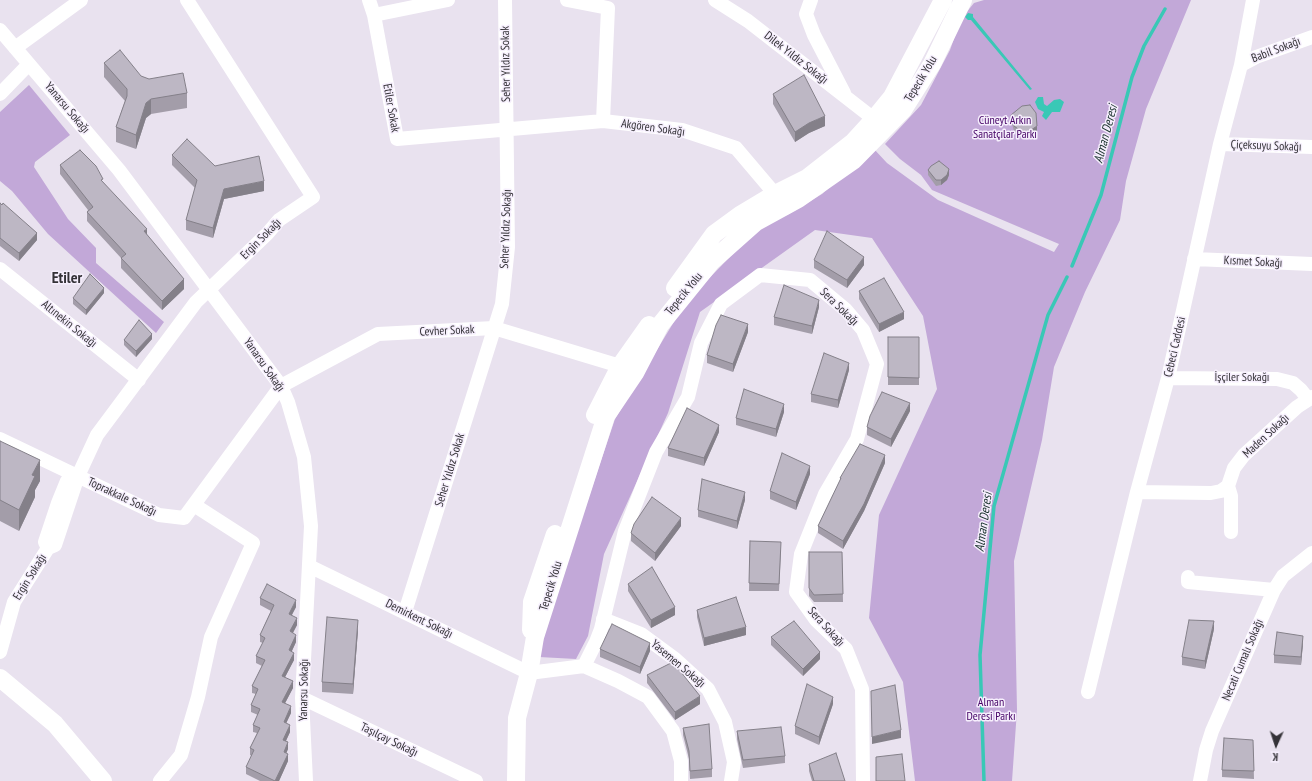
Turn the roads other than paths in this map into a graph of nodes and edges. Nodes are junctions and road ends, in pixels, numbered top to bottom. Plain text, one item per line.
1 (81, 0) edge
2 (187, 0) edge
3 (369, 0) edge
4 (448, 0) edge
5 (506, 0) edge
6 (567, 0) edge
7 (716, 0) edge
8 (811, 0) edge
9 (943, 0) edge
10 (1253, 0) edge
11 (958, 1) edge
12 (611, 4) edge
13 (374, 15) junction
14 (0, 30) edge
15 (1312, 37) edge
16 (15, 48) junction
17 (29, 64) junction
18 (1241, 65) junction
19 (0, 94) edge
20 (846, 97) junction
21 (603, 121) junction
22 (879, 124) junction
23 (508, 129) junction
24 (1220, 144) junction
25 (1312, 147) edge
26 (780, 200) junction
27 (1194, 259) junction
28 (1312, 264) edge
29 (0, 269) edge
30 (208, 289) junction
31 (494, 328) junction
32 (627, 369) junction
33 (1168, 378) junction
34 (139, 380) junction
35 (281, 386) junction
36 (1310, 398) edge
37 (0, 439) edge
38 (78, 476) junction
39 (1228, 486) junction
40 (1137, 492) junction
41 (194, 505) junction
42 (1231, 532) dead end
43 (1312, 553) edge
44 (309, 566) junction
45 (1188, 577) dead end
46 (1274, 590) junction
47 (405, 612) junction
48 (603, 619) junction
49 (0, 652) edge
50 (584, 666) junction
51 (529, 673) junction
52 (0, 678) edge
53 (1088, 692) dead end
54 (302, 698) junction
55 (103, 781) edge
56 (160, 781) edge
57 (306, 781) edge
58 (476, 781) edge
59 (516, 781) edge
60 (681, 781) edge
61 (731, 781) edge
62 (863, 781) edge
63 (1200, 781) edge

1 - 16 street
2 - 30 street, Ergin Sokağı
3 - 13 street
4 - 13 street
5 - 23 street, Seher Yıldız Sokak
6 - 12 street
7 - 20 street, Dilek Yıldız Sokağı
8 - 20 street
9 - 22 main road, Tepecik Yolu
10 - 18 street, Cebeci Caddesi
11 - 22 main road, Tepecik Yolu
12 - 21 street
13 - 23 street, Etiler Sokak
14 - 16 street, Yanarsu Sokağı
15 - 18 street, Babil Sokağı
16 - 17 street, Yanarsu Sokağı
17 - 19 street
17 - 30 street, Yanarsu Sokağı
18 - 24 street, Cebeci Caddesi
20 - 22 street, Dilek Yıldız Sokağı
21 - 23 street, Akgören Sokağı
21 - 26 street, Akgören Sokağı
22 - 26 main road, Tepecik Yolu
23 - 31 street, Seher Yıldız Sokağı
24 - 25 street, Çiçeksuyu Sokağı
24 - 27 street, Cebeci Caddesi
26 - 32 main road, Tepecik Yolu
27 - 28 street, Kısmet Sokağı
27 - 33 street, Cebeci Caddesi
29 - 34 street, Altınekin Sokağı
30 - 34 street, Ergin Sokağı
30 - 35 street, Yanarsu Sokağı
31 - 32 street, Cevher Sokak
31 - 35 street, Cevher Sokak
31 - 47 street, Seher Yıldız Sokak
32 - 51 main road, Tepecik Yolu
33 - 36 street, İşçiler Sokağı
33 - 40 street, Cebeci Caddesi
34 - 38 street, Ergin Sokağı
35 - 41 street, Toprakkale Sokağı
35 - 44 street, Yanarsu Sokağı
36 - 39 street, Maden Sokağı
37 - 38 street, Toprakkale Sokağı
38 - 41 street, Toprakkale Sokağı
38 - 49 street, Ergin Sokağı
39 - 40 street
39 - 42 street
40 - 53 street, Cebeci Caddesi
41 - 56 street
43 - 46 street, Necati Cumalı Sokağı
44 - 47 street, Demirkent Sokağı
44 - 54 street, Yanarsu Sokağı
45 - 46 street
46 - 63 street, Necati Cumalı Sokağı
47 - 51 street, Demirkent Sokağı
48 - 50 street, Sera Sokağı
48 - 61 street, Yasemen Sokağı
48 - 62 street, Sera Sokağı
50 - 51 street
50 - 60 street
51 - 59 main road, Tepecik Yolu
52 - 55 main road
54 - 57 street, Yanarsu Sokağı
54 - 58 street, Taşılçay Sokağı

